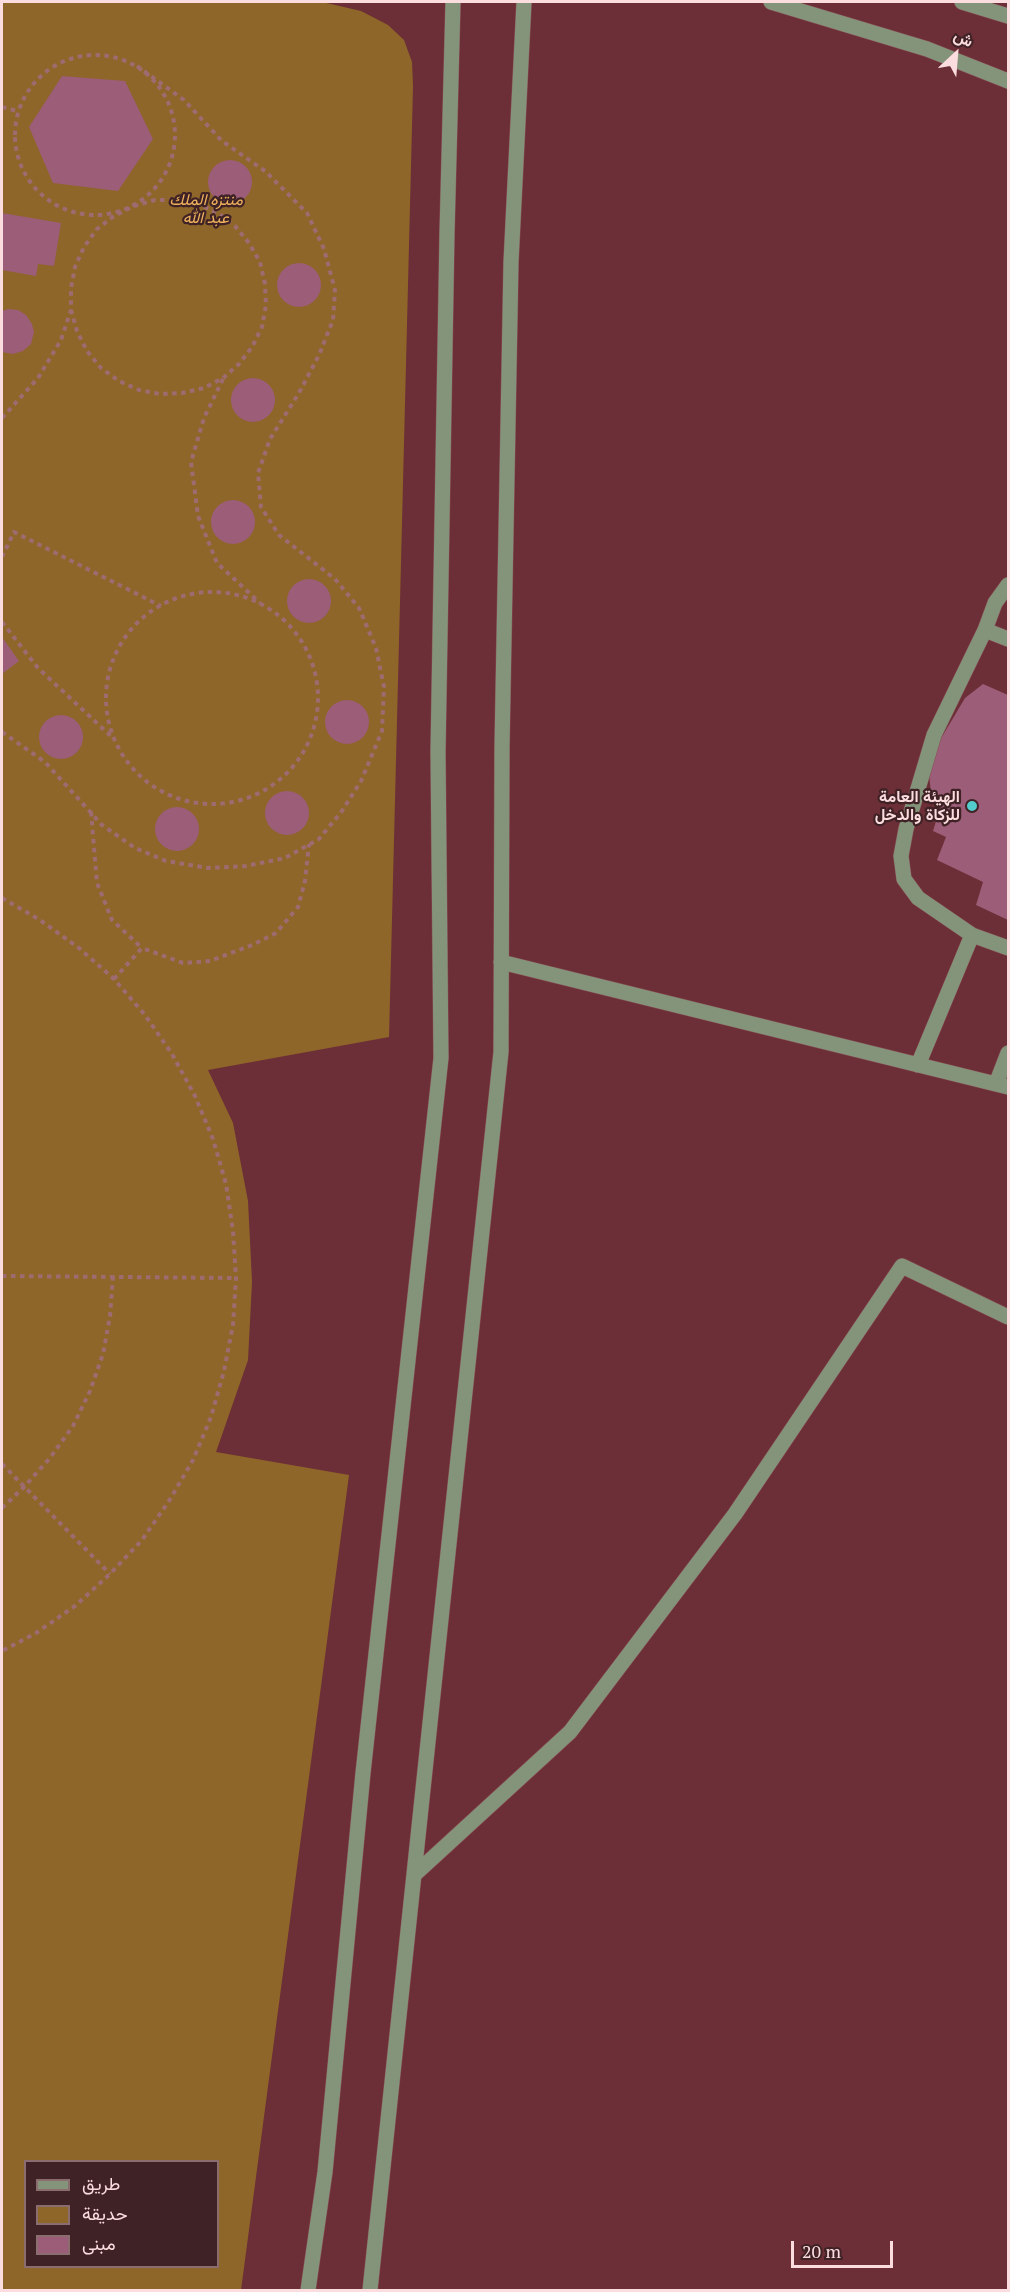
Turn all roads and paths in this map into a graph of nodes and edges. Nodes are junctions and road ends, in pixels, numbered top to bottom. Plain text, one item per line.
1 (453, 2) edge
2 (524, 2) edge
3 (771, 2) edge
4 (962, 2) edge
5 (1008, 16) edge
6 (137, 66) junction
7 (1008, 81) edge
8 (2, 107) edge
9 (17, 111) junction
10 (134, 206) junction
11 (71, 310) junction
12 (223, 378) junction
13 (2, 418) edge
14 (2, 557) edge
15 (1008, 585) edge
16 (161, 606) junction
17 (263, 606) junction
18 (2, 621) edge
19 (985, 630) junction
20 (1008, 639) edge
21 (2, 732) edge
22 (115, 739) junction
23 (90, 812) junction
24 (309, 844) junction
25 (2, 898) edge
26 (972, 935) junction
27 (142, 948) junction
28 (1008, 948) edge
29 (501, 962) junction
30 (114, 979) junction
31 (1008, 1053) edge
32 (918, 1065) junction
33 (1002, 1086) edge
34 (2, 1276) edge
35 (113, 1277) junction
36 (236, 1278) junction
37 (1008, 1317) edge
38 (2, 1464) edge
39 (24, 1487) junction
40 (2, 1508) edge
41 (110, 1574) junction
42 (2, 1651) edge
43 (414, 1875) junction
44 (308, 2290) edge
45 (370, 2290) edge

1 - 44 street
2 - 29 street
3 - 7 street
4 - 5 street
6 - 9 path
6 - 10 path
6 - 24 path
8 - 9 path
9 - 10 path
10 - 11 path
10 - 12 path
11 - 12 path
11 - 13 path
12 - 17 path
14 - 16 path
15 - 19 street
16 - 17 path
16 - 22 path
17 - 22 path
18 - 22 path
19 - 20 street
19 - 26 street
21 - 23 path
23 - 24 path
23 - 27 path
24 - 27 path
25 - 30 path
26 - 28 street
26 - 32 street
27 - 30 path
29 - 32 street
29 - 43 street
30 - 36 path
31 - 33 street
32 - 33 street
34 - 35 path
35 - 36 path
35 - 39 path
36 - 41 path
37 - 43 street
38 - 39 path
39 - 40 path
39 - 41 path
41 - 42 path
43 - 45 street

